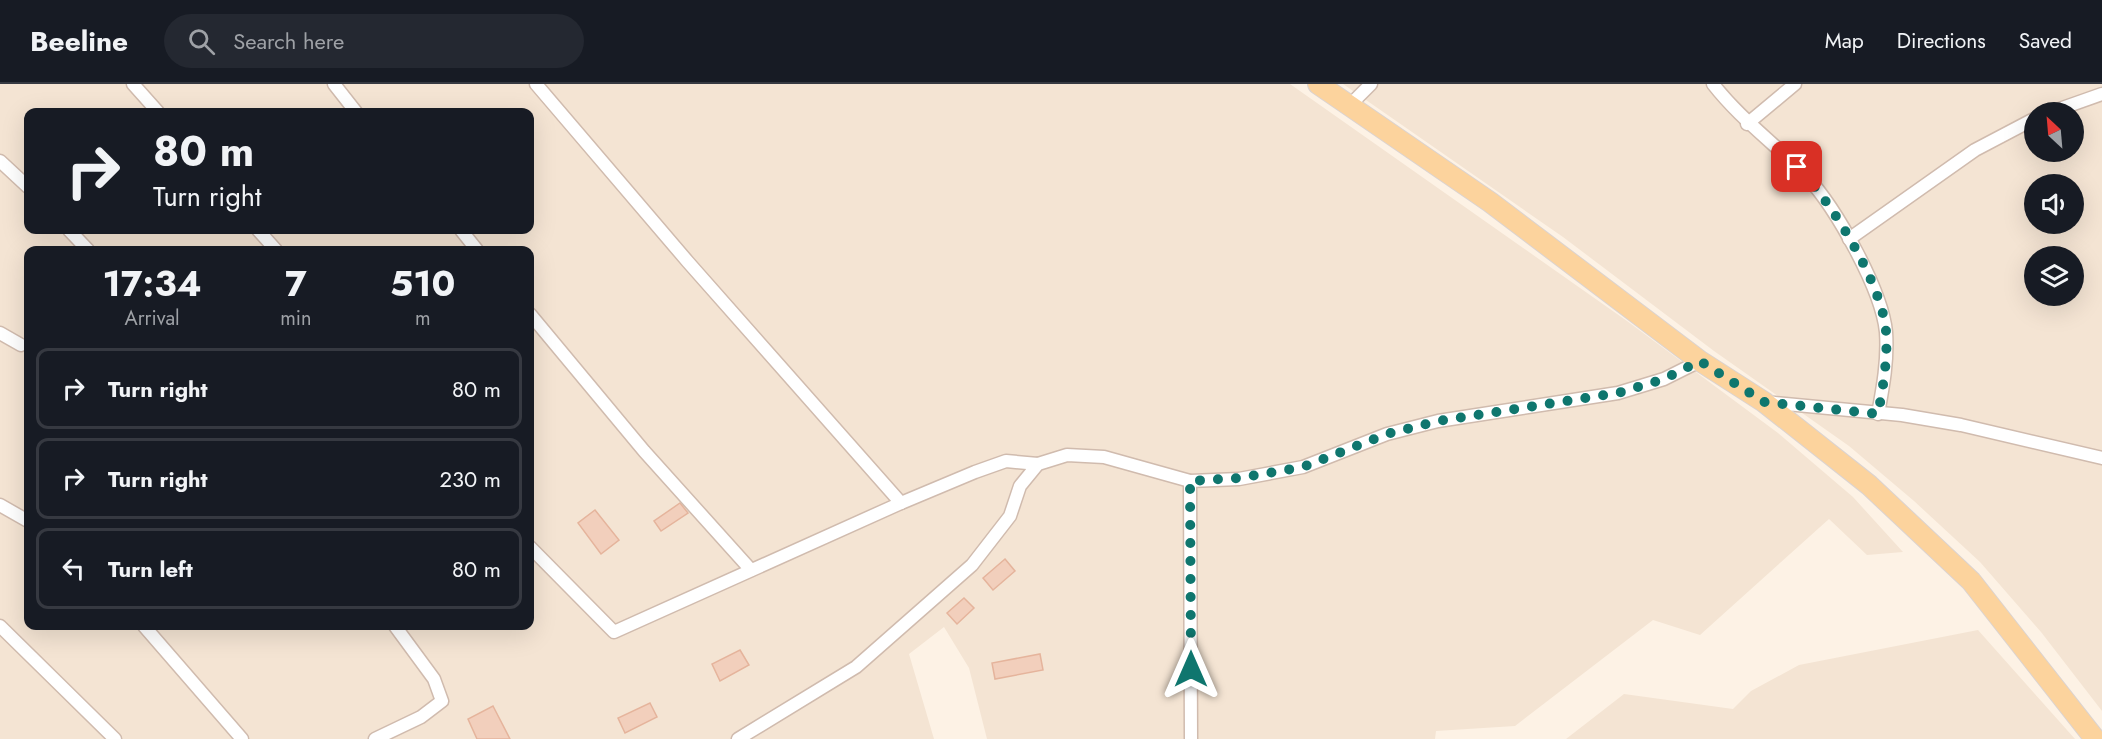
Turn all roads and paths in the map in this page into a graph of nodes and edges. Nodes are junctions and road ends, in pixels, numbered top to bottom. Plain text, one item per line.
1 (133, 84) edge
2 (334, 84) edge
3 (536, 84) edge
4 (1318, 84) edge
5 (1371, 84) edge
6 (1713, 84) edge
7 (1795, 84) edge
8 (2102, 94) edge
9 (2079, 102) edge
10 (1350, 105) junction
11 (154, 108) edge
12 (353, 108) edge
13 (1748, 124) junction
14 (2024, 124) edge
15 (0, 160) edge
16 (24, 183) edge
17 (73, 234) edge
18 (262, 234) edge
19 (463, 234) edge
20 (1849, 239) junction
21 (84, 246) edge
22 (272, 246) edge
23 (474, 246) edge
24 (534, 319) edge
25 (0, 333) edge
26 (21, 345) dead end
27 (1700, 361) junction
28 (1764, 402) junction
29 (1878, 414) junction
30 (2102, 458) edge
31 (1038, 464) junction
32 (1190, 481) junction
33 (901, 503) junction
34 (0, 505) edge
35 (24, 519) edge
36 (534, 552) edge
37 (751, 570) junction
38 (0, 626) edge
39 (147, 630) edge
40 (398, 630) edge
41 (115, 739) edge
42 (242, 739) edge
43 (375, 739) edge
44 (738, 739) edge
45 (1191, 739) edge
46 (2095, 739) edge

1 - 11 street
2 - 12 street
3 - 33 street
4 - 10 main road
5 - 10 street
6 - 13 street
7 - 13 street
8 - 9 street
10 - 27 main road
13 - 20 street
14 - 20 street
15 - 16 street
17 - 21 street
18 - 22 street
19 - 23 street
20 - 29 street
24 - 37 street
25 - 26 street
27 - 28 main road
27 - 32 street
28 - 29 street
28 - 46 main road
29 - 30 street
31 - 32 street
31 - 33 street
31 - 44 street
32 - 45 street
33 - 37 street
34 - 35 street
36 - 37 street
38 - 41 street
39 - 42 street
40 - 43 street

